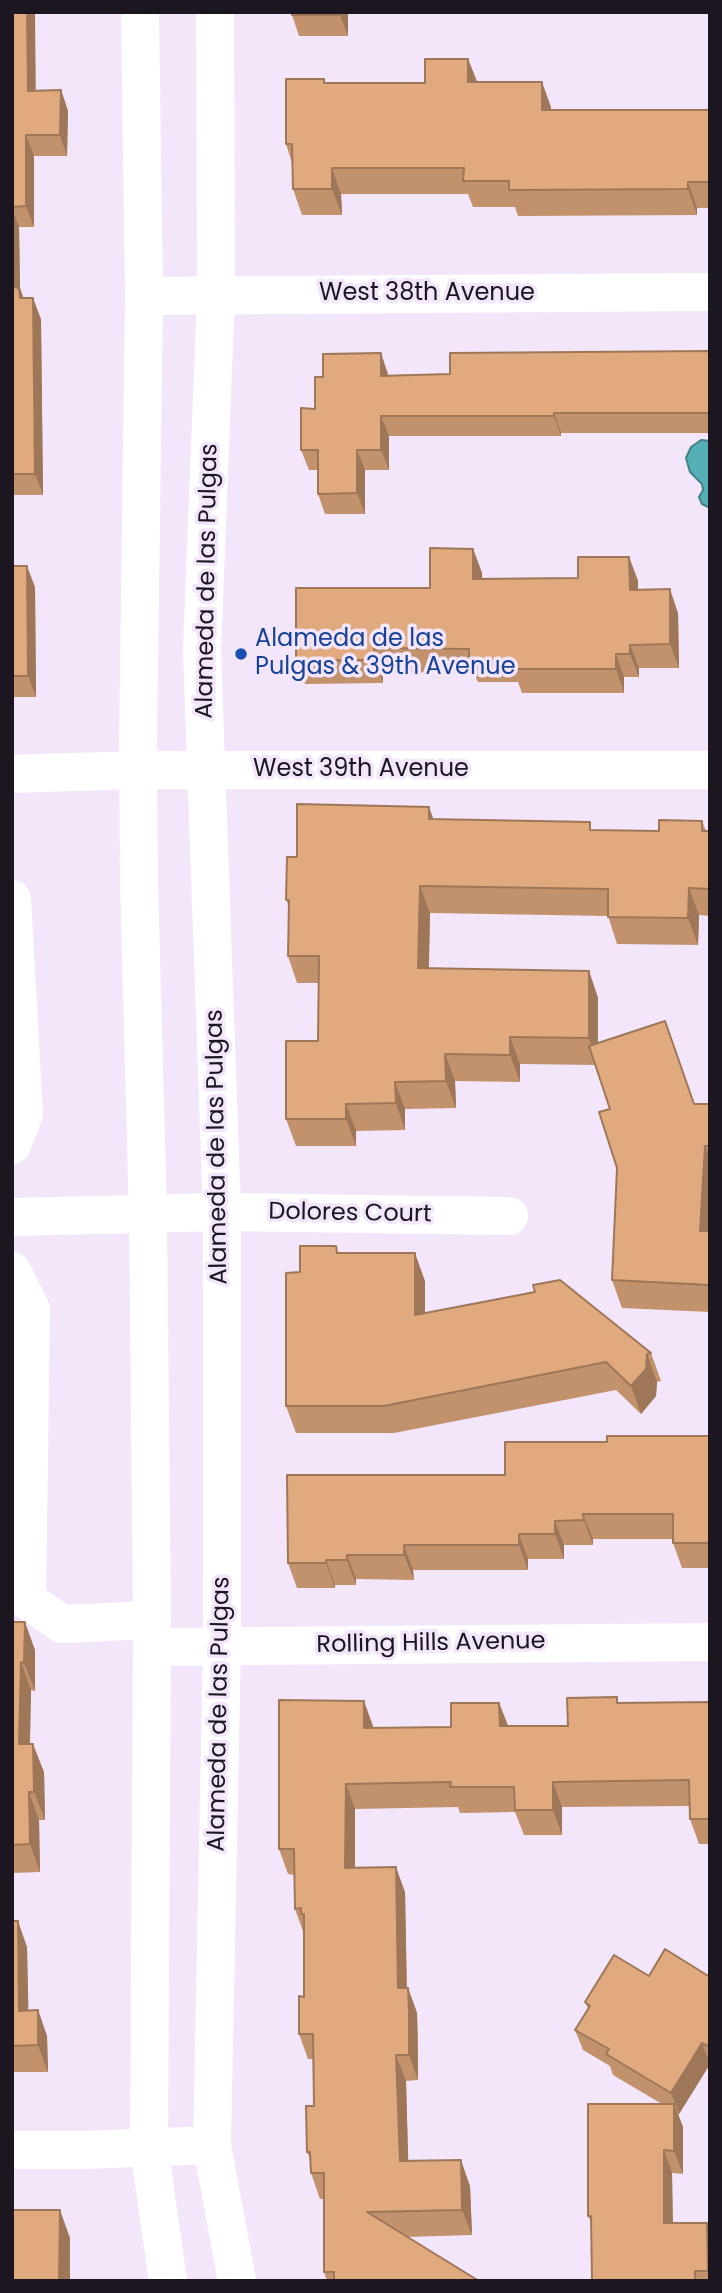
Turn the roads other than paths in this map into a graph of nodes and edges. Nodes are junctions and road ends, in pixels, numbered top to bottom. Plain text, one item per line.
1 (140, 12) edge
2 (215, 12) edge
3 (710, 292) edge
4 (216, 295) junction
5 (144, 296) junction
6 (138, 770) junction
7 (710, 770) edge
8 (206, 771) junction
9 (12, 775) edge
10 (12, 899) edge
11 (12, 1145) edge
12 (222, 1212) junction
13 (148, 1215) junction
14 (509, 1216) dead end
15 (12, 1217) edge
16 (12, 1271) edge
17 (152, 1634) junction
18 (710, 1642) edge
19 (222, 1645) junction
20 (212, 2145) junction
21 (149, 2147) junction
22 (12, 2150) edge
23 (168, 2281) edge
24 (237, 2281) edge

1 - 5 main road
2 - 4 main road, Alameda de las Pulgas
3 - 4 main road, West 38th Avenue
4 - 5 main road, West 38th Avenue
4 - 8 main road, Alameda de las Pulgas
5 - 6 main road
6 - 8 main road, West 39th Avenue
6 - 9 main road, West 39th Avenue
6 - 13 main road
7 - 8 main road, West 39th Avenue
8 - 12 main road, Alameda de las Pulgas
10 - 11 main road
12 - 13 main road, Dolores Court
12 - 14 main road, Dolores Court
12 - 19 main road, Alameda de las Pulgas
13 - 15 main road, Dolores Court
13 - 17 main road
16 - 17 main road, Rolling Hills Avenue
17 - 19 main road, Rolling Hills Avenue
17 - 21 main road
18 - 19 main road, Rolling Hills Avenue
19 - 20 main road, Alameda de las Pulgas
20 - 21 main road
20 - 24 main road, Alameda de las Pulgas
21 - 22 main road
21 - 23 main road

